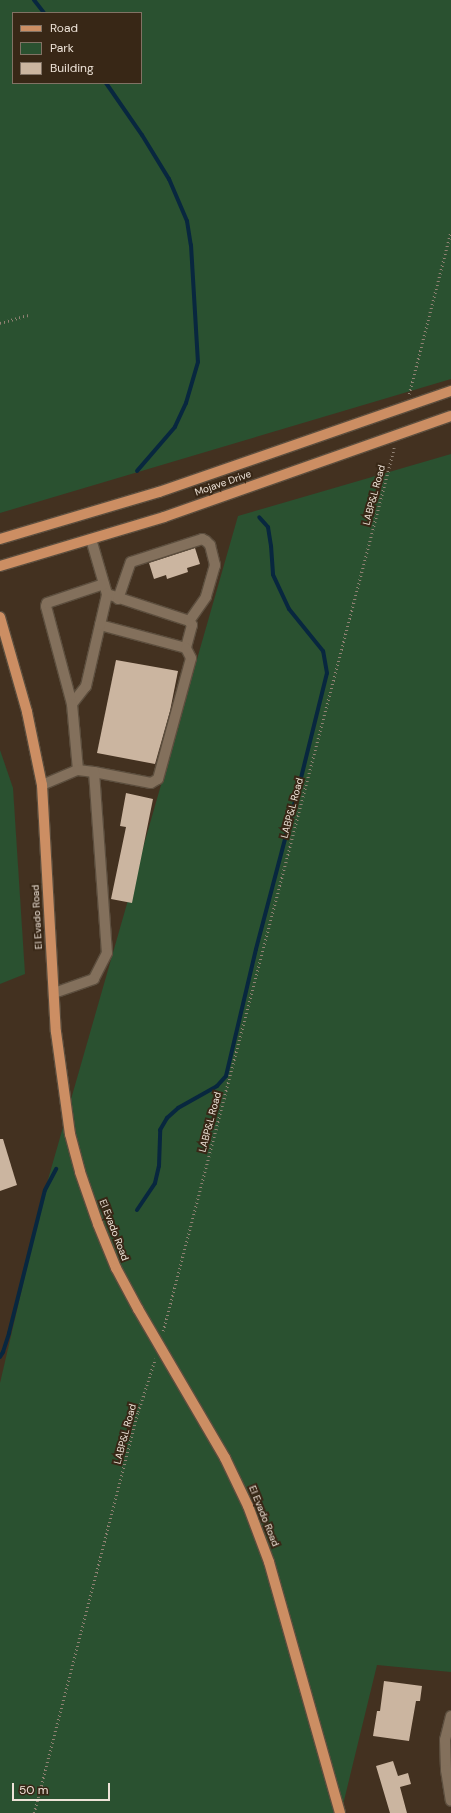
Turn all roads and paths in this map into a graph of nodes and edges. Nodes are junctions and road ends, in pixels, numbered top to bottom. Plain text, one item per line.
1 (451, 231) edge
2 (28, 315) dead end
3 (0, 323) edge
4 (451, 391) edge
5 (406, 405) junction
6 (451, 416) edge
7 (398, 434) junction
8 (0, 539) edge
9 (91, 539) junction
10 (0, 566) edge
11 (106, 590) junction
12 (118, 599) junction
13 (0, 617) edge
14 (189, 621) junction
15 (100, 625) junction
16 (186, 648) junction
17 (72, 704) junction
18 (78, 770) junction
19 (94, 772) junction
20 (42, 784) junction
21 (54, 993) junction
22 (159, 1346) junction
23 (451, 1716) edge
24 (448, 1769) edge
25 (451, 1801) edge
26 (34, 1813) edge
27 (340, 1813) edge

1 - 5 path
2 - 3 path
4 - 5 main road, Mojave Drive
5 - 8 main road, Mojave Drive
6 - 7 main road, Mojave Drive
7 - 9 main road, Mojave Drive
7 - 22 path, LABP&L Road
9 - 10 main road, Mojave Drive
9 - 11 street
11 - 12 street
11 - 15 street
11 - 17 street
12 - 14 street
12 - 14 street
13 - 20 main road, El Evado Road
14 - 16 street
15 - 16 street
15 - 17 street
16 - 19 street
17 - 18 street
18 - 19 street
18 - 20 street
19 - 21 street
20 - 21 main road, El Evado Road
21 - 22 main road, El Evado Road
22 - 26 path, LABP&L Road
22 - 27 main road, El Evado Road
23 - 24 street
24 - 25 street

